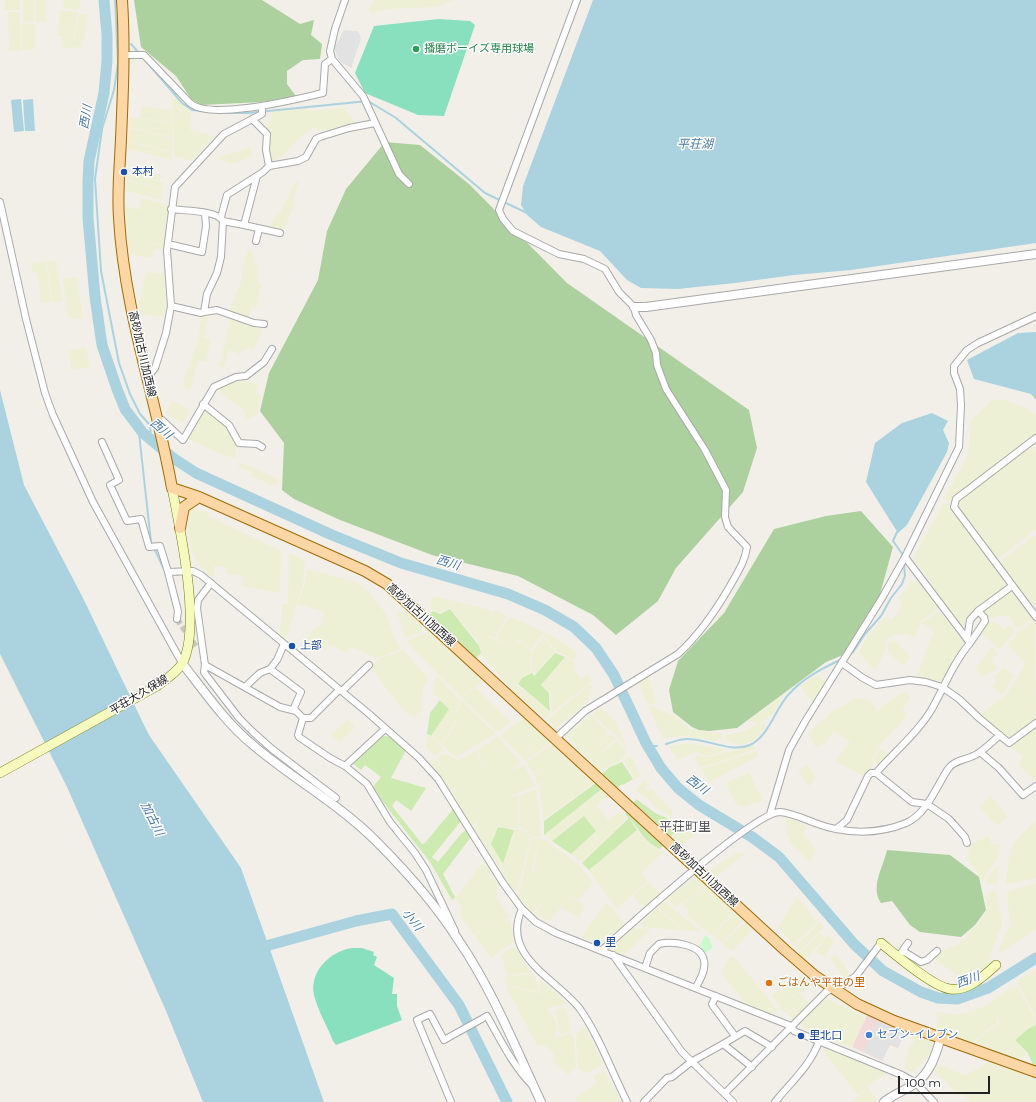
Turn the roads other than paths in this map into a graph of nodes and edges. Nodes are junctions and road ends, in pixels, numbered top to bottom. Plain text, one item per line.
1 (122, 0) edge
2 (345, 0) edge
3 (577, 0) edge
4 (125, 55) junction
5 (332, 60) junction
6 (262, 106) junction
7 (252, 119) junction
8 (375, 123) junction
9 (269, 166) junction
10 (257, 176) junction
11 (409, 184) dead end
12 (0, 202) edge
13 (171, 209) junction
14 (206, 213) junction
15 (222, 219) junction
16 (244, 225) junction
17 (258, 229) junction
18 (280, 234) dead end
19 (256, 241) dead end
20 (168, 244) junction
21 (1036, 254) edge
22 (171, 306) junction
23 (634, 307) junction
24 (204, 312) junction
25 (1036, 316) edge
26 (264, 324) dead end
27 (272, 349) dead end
28 (147, 378) junction
29 (203, 404) junction
30 (159, 423) junction
31 (1036, 438) edge
32 (102, 442) dead end
33 (262, 447) dead end
34 (172, 488) junction
35 (199, 497) junction
36 (180, 528) junction
37 (905, 557) junction
38 (187, 571) junction
39 (168, 572) junction
40 (211, 583) junction
41 (1012, 586) junction
42 (978, 611) junction
43 (1036, 617) edge
44 (177, 620) tunnel mouth
45 (968, 641) junction
46 (284, 644) junction
47 (197, 648) tunnel mouth
48 (205, 662) junction
49 (842, 663) junction
50 (181, 665) junction
51 (369, 665) dead end
52 (270, 669) junction
53 (246, 686) junction
54 (942, 687) junction
55 (340, 690) junction
56 (293, 710) junction
57 (303, 718) junction
58 (1036, 723) edge
59 (385, 729) junction
60 (1000, 735) junction
61 (556, 738) junction
62 (980, 752) junction
63 (345, 766) junction
64 (0, 773) edge
65 (876, 773) junction
66 (1036, 786) edge
67 (336, 798) dead end
68 (927, 804) junction
69 (770, 814) junction
70 (836, 829) junction
71 (967, 843) dead end
72 (698, 868) junction
73 (522, 909) junction
74 (459, 940) junction
75 (908, 943) dead end
76 (880, 945) joint
77 (602, 950) junction
78 (937, 951) dead end
79 (900, 954) junction
80 (613, 955) junction
81 (996, 965) dead end
82 (644, 968) junction
83 (696, 988) junction
84 (833, 989) junction
85 (716, 996) junction
86 (792, 1026) junction
87 (735, 1036) junction
88 (941, 1037) junction
89 (819, 1041) junction
90 (723, 1044) junction
91 (772, 1047) junction
92 (691, 1062) junction
93 (752, 1067) junction
94 (1036, 1072) edge
95 (916, 1083) junction
96 (535, 1089) junction
97 (725, 1093) junction
98 (452, 1102) edge
99 (541, 1102) edge
100 (627, 1102) edge
101 (644, 1102) edge
102 (733, 1102) edge
103 (775, 1102) edge
104 (884, 1102) edge
105 (934, 1102) edge

1 - 4 main road, 高砂加古川加西線
2 - 5 street
3 - 23 street
4 - 6 street
4 - 28 main road, 高砂加古川加西線
5 - 6 street
5 - 8 street
6 - 7 street
7 - 9 street
7 - 13 street
8 - 9 street
8 - 11 street
9 - 10 street
10 - 15 street
10 - 16 street
12 - 50 street
13 - 14 street
13 - 20 street
14 - 15 street
14 - 20 street
15 - 16 street
15 - 24 street
16 - 17 street
17 - 18 street
17 - 19 street
20 - 22 street
21 - 23 street
22 - 24 street
22 - 28 street
23 - 61 street
24 - 26 street
25 - 37 street
27 - 29 street
28 - 30 main road, 高砂加古川加西線
29 - 30 street
29 - 33 street
30 - 34 main road, 高砂加古川加西線
31 - 41 street
32 - 39 street
34 - 35 main road, 高砂加古川加西線
34 - 36 main road
35 - 36 main road
35 - 61 main road, 高砂加古川加西線
36 - 38 main road
37 - 45 street
37 - 49 street
38 - 39 street
38 - 40 street
38 - 50 main road
39 - 44 street
40 - 46 street
40 - 48 street
41 - 42 street
41 - 43 street
42 - 45 street
42 - 45 street
45 - 54 street
46 - 52 street
46 - 55 street
47 - 48 street
48 - 53 street
48 - 67 street
49 - 54 street
49 - 69 street
50 - 64 main road, 平荘大久保線
50 - 74 street
51 - 55 street
52 - 53 street
52 - 56 street
53 - 56 street
54 - 60 street
54 - 65 street
55 - 57 street
55 - 59 street
56 - 57 street
57 - 63 street
58 - 60 street
59 - 63 street
59 - 73 street
60 - 62 street
61 - 72 main road, 高砂加古川加西線
62 - 66 street
62 - 68 street
63 - 74 street
65 - 68 street
65 - 70 street
68 - 70 street
68 - 71 street
69 - 70 street
69 - 72 street
72 - 77 street
72 - 84 main road, 高砂加古川加西線
73 - 77 street
73 - 100 street
74 - 96 street
75 - 79 street
76 - 79 main road
76 - 84 street
77 - 80 street
78 - 79 street
79 - 81 main road
80 - 82 street
80 - 92 street
82 - 83 street
82 - 83 street
83 - 85 street
84 - 86 street
84 - 88 main road, 高砂加古川加西線
85 - 86 street
85 - 87 street
86 - 89 street
86 - 91 street
87 - 90 street
87 - 91 street
88 - 94 main road, 高砂加古川加西線
88 - 95 street
89 - 95 street
89 - 103 street
90 - 92 street
90 - 93 street
91 - 93 street
92 - 97 street
92 - 101 street
93 - 97 street
95 - 104 street
95 - 105 street
96 - 98 street
96 - 99 street
97 - 102 street

